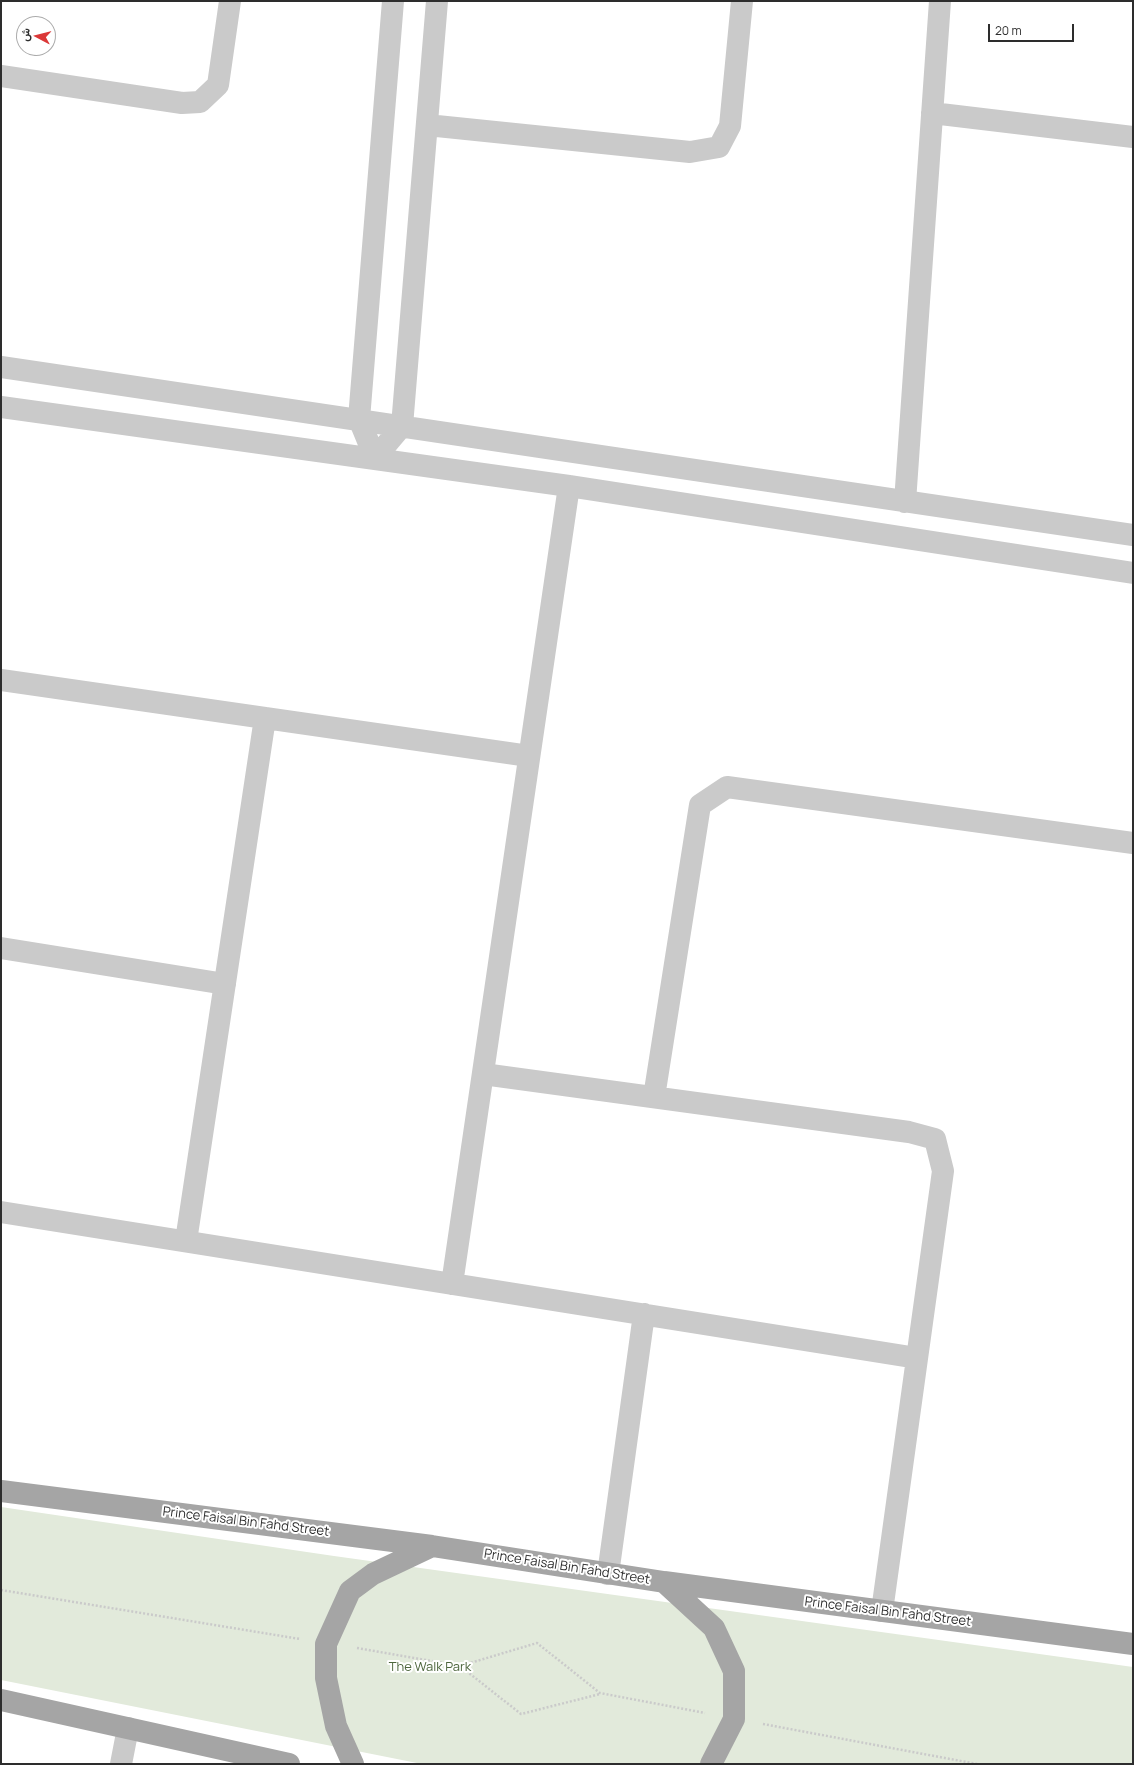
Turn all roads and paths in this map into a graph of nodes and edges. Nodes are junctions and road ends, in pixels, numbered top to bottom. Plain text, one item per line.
1 (230, 1) edge
2 (393, 1) edge
3 (437, 1) edge
4 (742, 1) edge
5 (940, 1) edge
6 (1, 76) edge
7 (932, 113) junction
8 (427, 125) junction
9 (1133, 137) edge
10 (1, 366) edge
11 (1, 406) edge
12 (358, 419) junction
13 (402, 426) junction
14 (375, 458) junction
15 (569, 486) junction
16 (905, 502) junction
17 (1133, 535) edge
18 (1133, 573) edge
19 (1, 680) edge
20 (264, 718) junction
21 (529, 756) junction
22 (1133, 843) edge
23 (1, 948) edge
24 (225, 984) junction
25 (482, 1074) junction
26 (654, 1097) junction
27 (1, 1212) edge
28 (186, 1241) junction
29 (452, 1284) junction
30 (644, 1314) junction
31 (917, 1358) junction
32 (1, 1490) edge
33 (432, 1546) junction
34 (608, 1574) junction
35 (664, 1582) junction
36 (1, 1590) edge
37 (882, 1611) junction
38 (307, 1640) dead end
39 (1133, 1644) edge
40 (357, 1648) dead end
41 (460, 1666) junction
42 (600, 1694) junction
43 (1, 1700) edge
44 (706, 1713) dead end
45 (763, 1724) dead end
46 (128, 1728) junction
47 (121, 1764) edge
48 (289, 1764) edge
49 (353, 1764) edge
50 (711, 1764) edge
51 (977, 1764) edge

1 - 6 street
2 - 12 street
3 - 8 street
4 - 8 street
5 - 7 street
7 - 9 street
7 - 16 street
8 - 13 street
10 - 12 street
11 - 14 street
12 - 13 street
12 - 14 street
13 - 14 street
13 - 16 street
14 - 15 street
15 - 18 street
15 - 21 street
16 - 17 street
19 - 20 street
20 - 21 street
20 - 24 street
21 - 25 street
22 - 26 street
23 - 24 street
24 - 28 street
25 - 26 street
25 - 29 street
26 - 31 street
27 - 28 street
28 - 29 street
29 - 30 street
30 - 31 street
30 - 34 street
31 - 37 street
32 - 33 main road, Prince Faisal Bin Fahd Street
33 - 34 main road, Prince Faisal Bin Fahd Street
33 - 49 main road
34 - 35 main road, Prince Faisal Bin Fahd Street
35 - 37 main road, Prince Faisal Bin Fahd Street
35 - 50 main road
36 - 38 path
37 - 39 main road, Prince Faisal Bin Fahd Street
40 - 41 path
41 - 42 path
41 - 42 path
42 - 44 path
43 - 46 main road
45 - 51 path
46 - 47 street
46 - 48 main road

